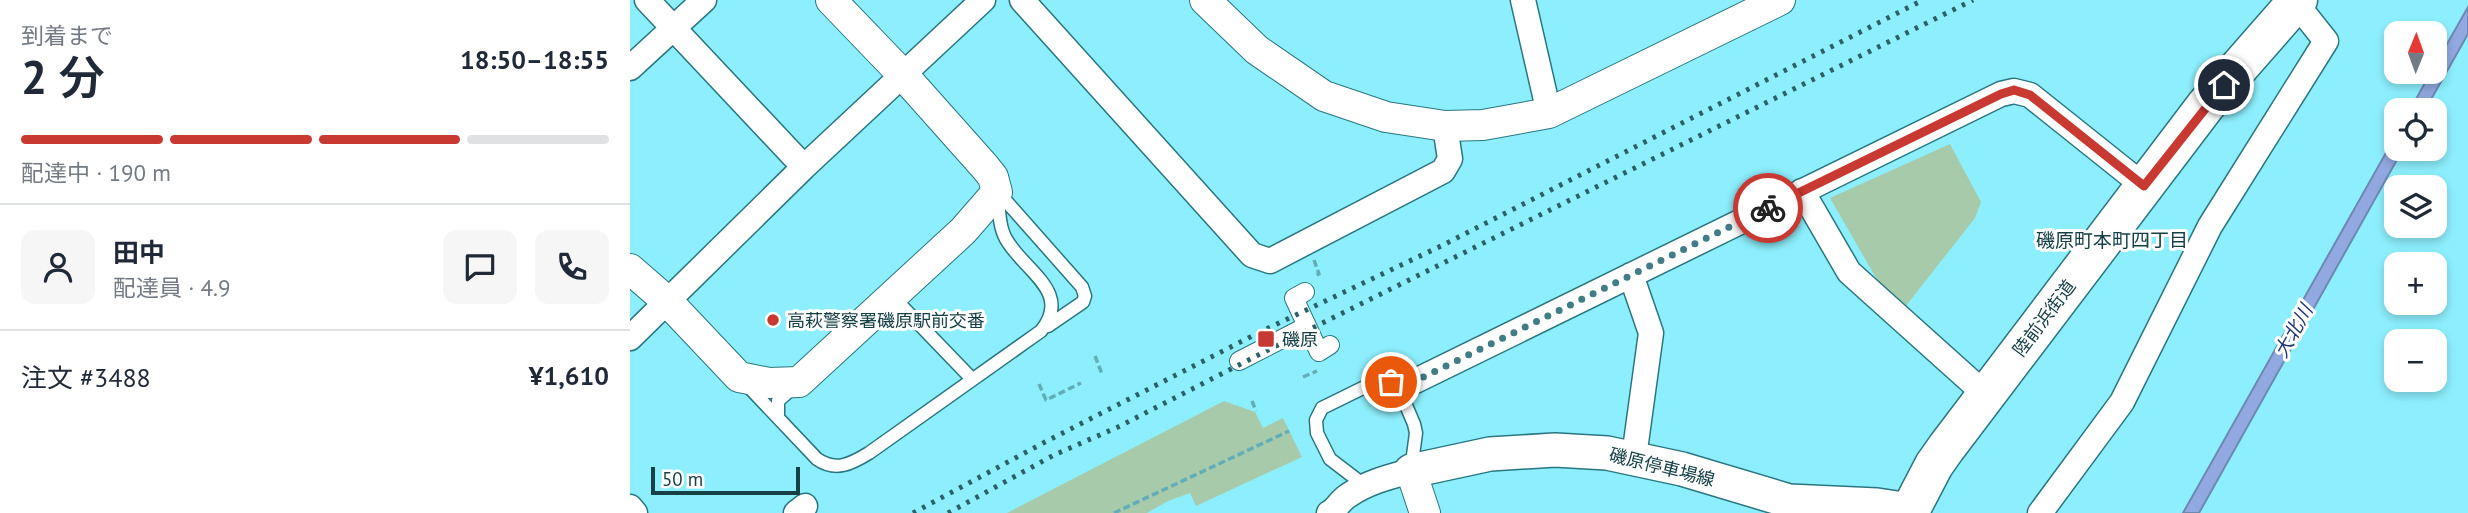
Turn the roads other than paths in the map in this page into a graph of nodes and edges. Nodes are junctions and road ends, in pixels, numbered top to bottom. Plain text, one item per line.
1 (647, 0) edge
2 (704, 0) edge
3 (831, 0) edge
4 (984, 0) edge
5 (1022, 0) edge
6 (1205, 0) edge
7 (1523, 0) edge
8 (1780, 0) edge
9 (2297, 1) edge
10 (674, 27) junction
11 (630, 68) edge
12 (904, 76) junction
13 (1549, 113) junction
14 (1445, 126) junction
15 (804, 167) junction
16 (2144, 186) junction
17 (1802, 191) junction
18 (998, 192) junction
19 (963, 231) junction
20 (1005, 238) junction
21 (630, 269) edge
22 (1631, 275) junction
23 (893, 296) junction
24 (1302, 296) dead end
25 (668, 302) junction
26 (1307, 327) junction
27 (1041, 331) junction
28 (630, 338) edge
29 (1325, 345) dead end
30 (1239, 361) dead end
31 (739, 377) junction
32 (972, 379) junction
33 (799, 382) junction
34 (1399, 389) junction
35 (1986, 395) junction
36 (778, 417) junction
37 (1634, 457) junction
38 (1411, 471) junction
39 (1364, 485) junction
40 (630, 507) edge
41 (1910, 511) edge
42 (635, 513) edge
43 (1329, 513) edge
44 (1425, 513) edge
45 (2040, 513) edge

1 - 10 street
2 - 10 street
3 - 12 street
4 - 12 street
5 - 14 street
6 - 14 street
7 - 13 street
8 - 13 street
9 - 16 highway, 陸前浜街道
9 - 45 street
10 - 11 street
10 - 15 street
12 - 15 street
12 - 18 street
13 - 14 street
15 - 25 street
16 - 17 street
16 - 35 highway, 陸前浜街道
17 - 22 street
17 - 35 street
18 - 19 street
18 - 20 lane
18 - 27 lane
19 - 20 lane
19 - 23 street
20 - 27 lane
21 - 25 street
22 - 34 street
22 - 37 street
23 - 32 lane
23 - 33 street
24 - 26 street
25 - 28 street
25 - 31 street
26 - 29 street
26 - 30 street
27 - 32 lane
31 - 33 street
31 - 36 lane
32 - 36 lane
33 - 36 lane
34 - 38 lane
34 - 39 lane
35 - 41 highway, 陸前浜街道
37 - 38 main road, 磯原停車場線
37 - 41 main road, 磯原停車場線
38 - 39 street
38 - 44 street
39 - 43 street
40 - 42 street

